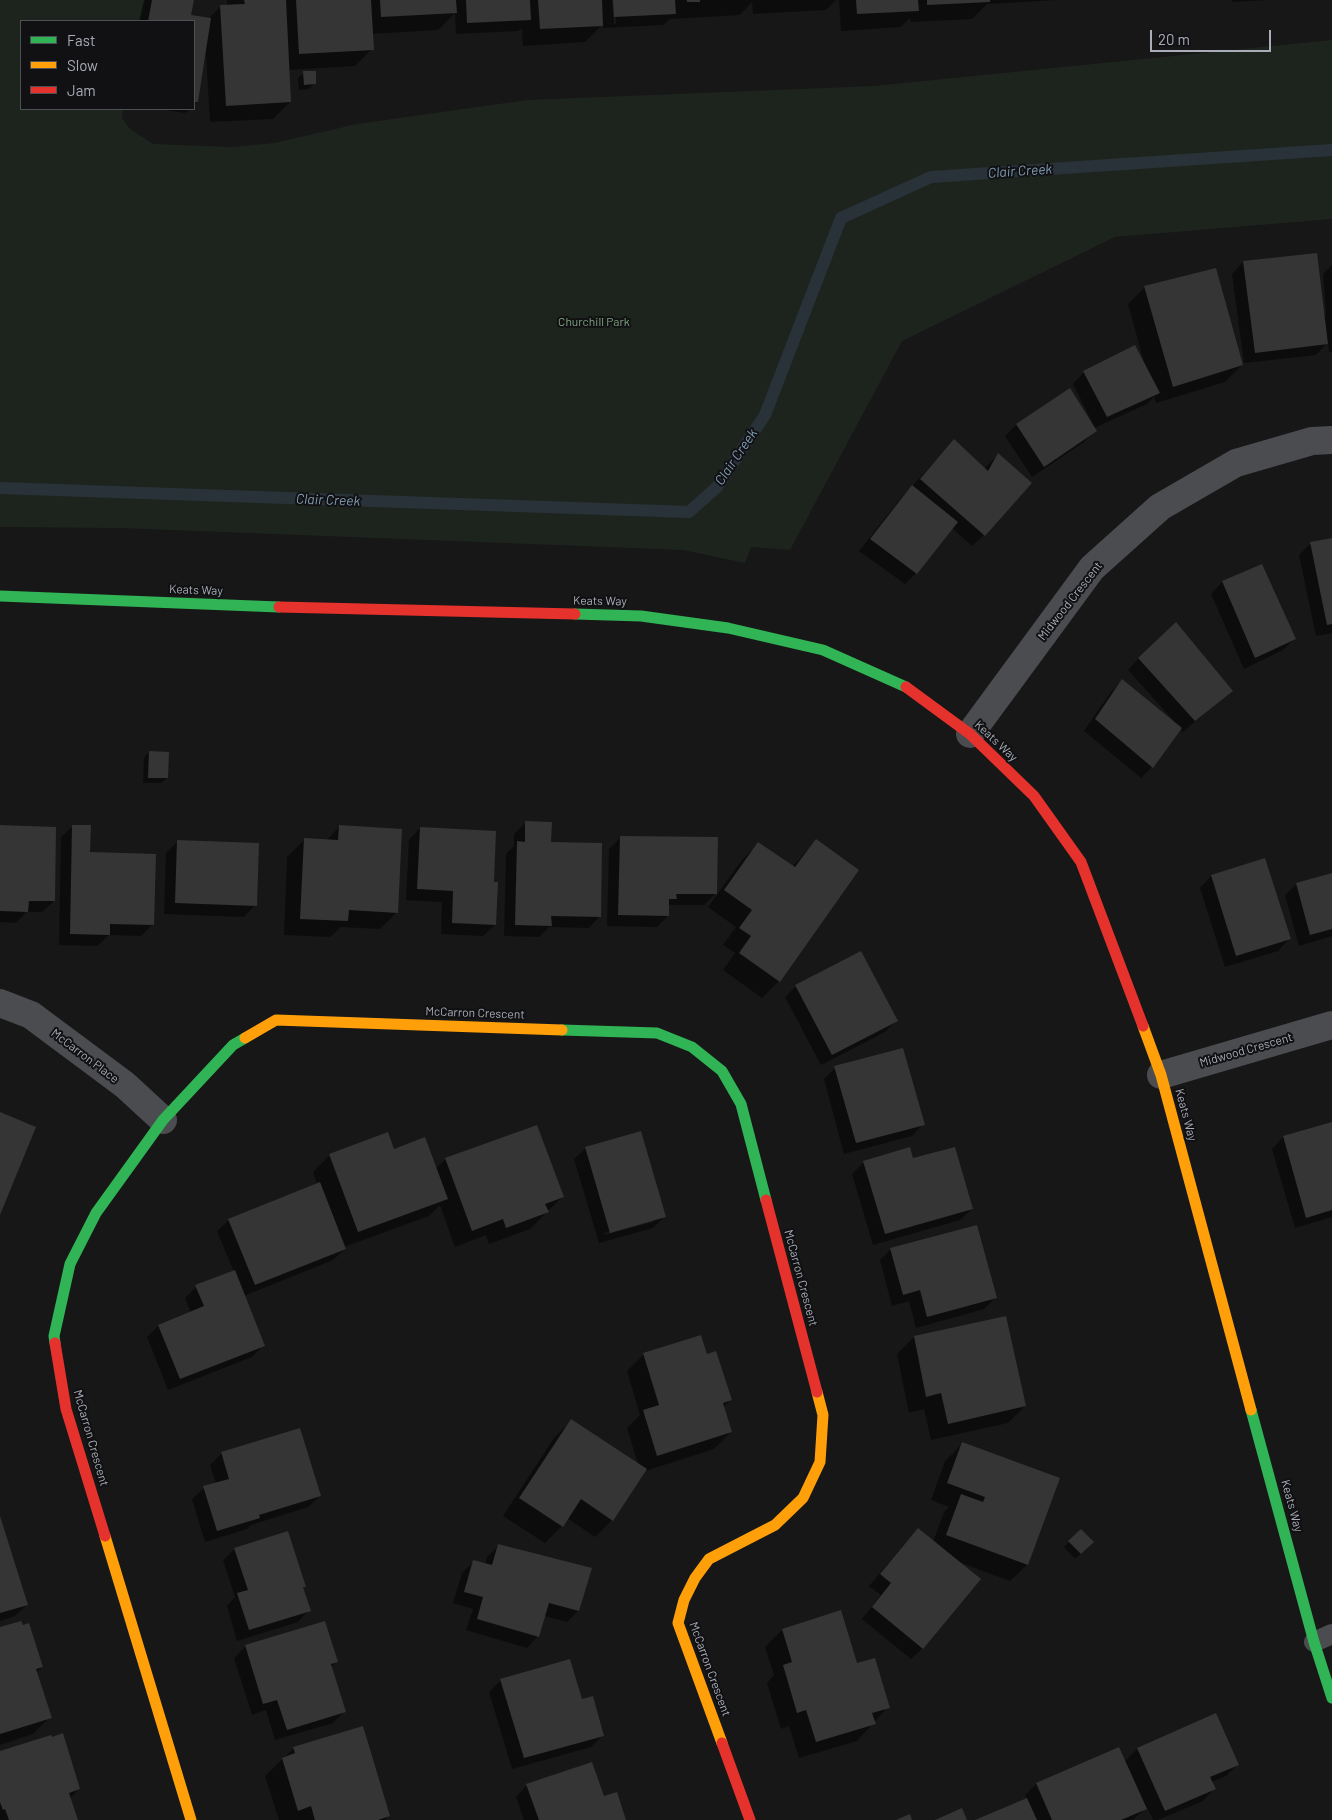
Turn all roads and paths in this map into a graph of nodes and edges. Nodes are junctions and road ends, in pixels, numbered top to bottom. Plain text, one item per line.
1 (1332, 440) edge
2 (0, 596) edge
3 (970, 734) junction
4 (0, 1003) edge
5 (1332, 1025) edge
6 (1161, 1075) junction
7 (163, 1120) junction
8 (1323, 1638) edge
9 (1332, 1698) edge
10 (191, 1820) edge
11 (750, 1820) edge

1 - 3 street, Midwood Crescent
2 - 3 street, Keats Way
3 - 6 street, Keats Way
4 - 7 street, McCarron Place
5 - 6 street, Midwood Crescent
6 - 8 street, Keats Way
7 - 10 street, McCarron Crescent
7 - 11 street, McCarron Crescent
8 - 9 street, Keats Way

